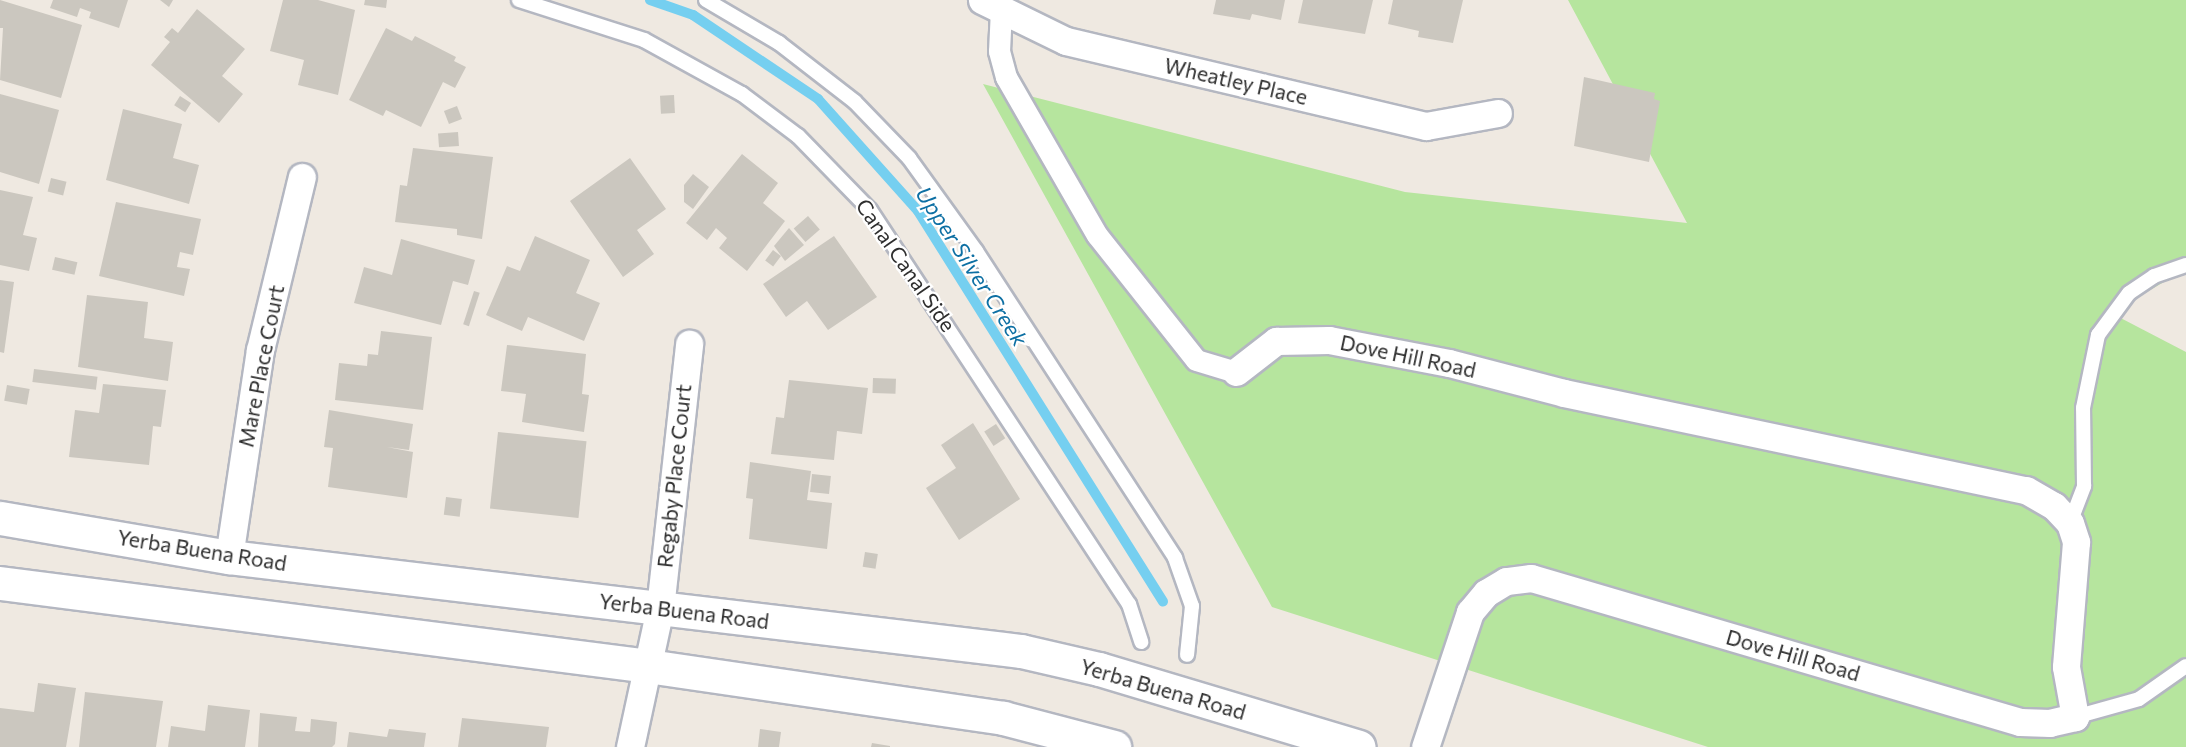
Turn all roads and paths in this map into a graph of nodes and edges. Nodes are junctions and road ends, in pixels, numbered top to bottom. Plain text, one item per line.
1 (519, 0) edge
2 (706, 0) edge
3 (991, 4) edge
4 (1498, 113) dead end
5 (302, 177) dead end
6 (2186, 265) edge
7 (689, 344) dead end
8 (1236, 372) joint
9 (0, 518) edge
10 (2070, 523) junction
11 (229, 557) junction
12 (0, 583) edge
13 (660, 609) junction
14 (1141, 642) dead end
15 (1187, 655) dead end
16 (648, 666) junction
17 (2186, 666) edge
18 (2074, 717) junction
19 (630, 747) edge
20 (1114, 747) edge
21 (1359, 747) edge
22 (1425, 747) edge

1 - 14 lane, Canal Canal Side
2 - 15 lane
3 - 4 street, Wheatley Place
3 - 8 street
5 - 11 street, Mare Place Court
6 - 10 lane
7 - 13 street, Regaby Place Court
8 - 10 street, Dove Hill Road
9 - 11 main road, Yerba Buena Road
10 - 18 street
11 - 13 main road, Yerba Buena Road
12 - 16 main road
13 - 16 street, Regaby Place Court
13 - 21 main road, Yerba Buena Road
16 - 19 street, Regaby Place Court
16 - 20 main road
17 - 18 lane
18 - 22 street, Dove Hill Road

